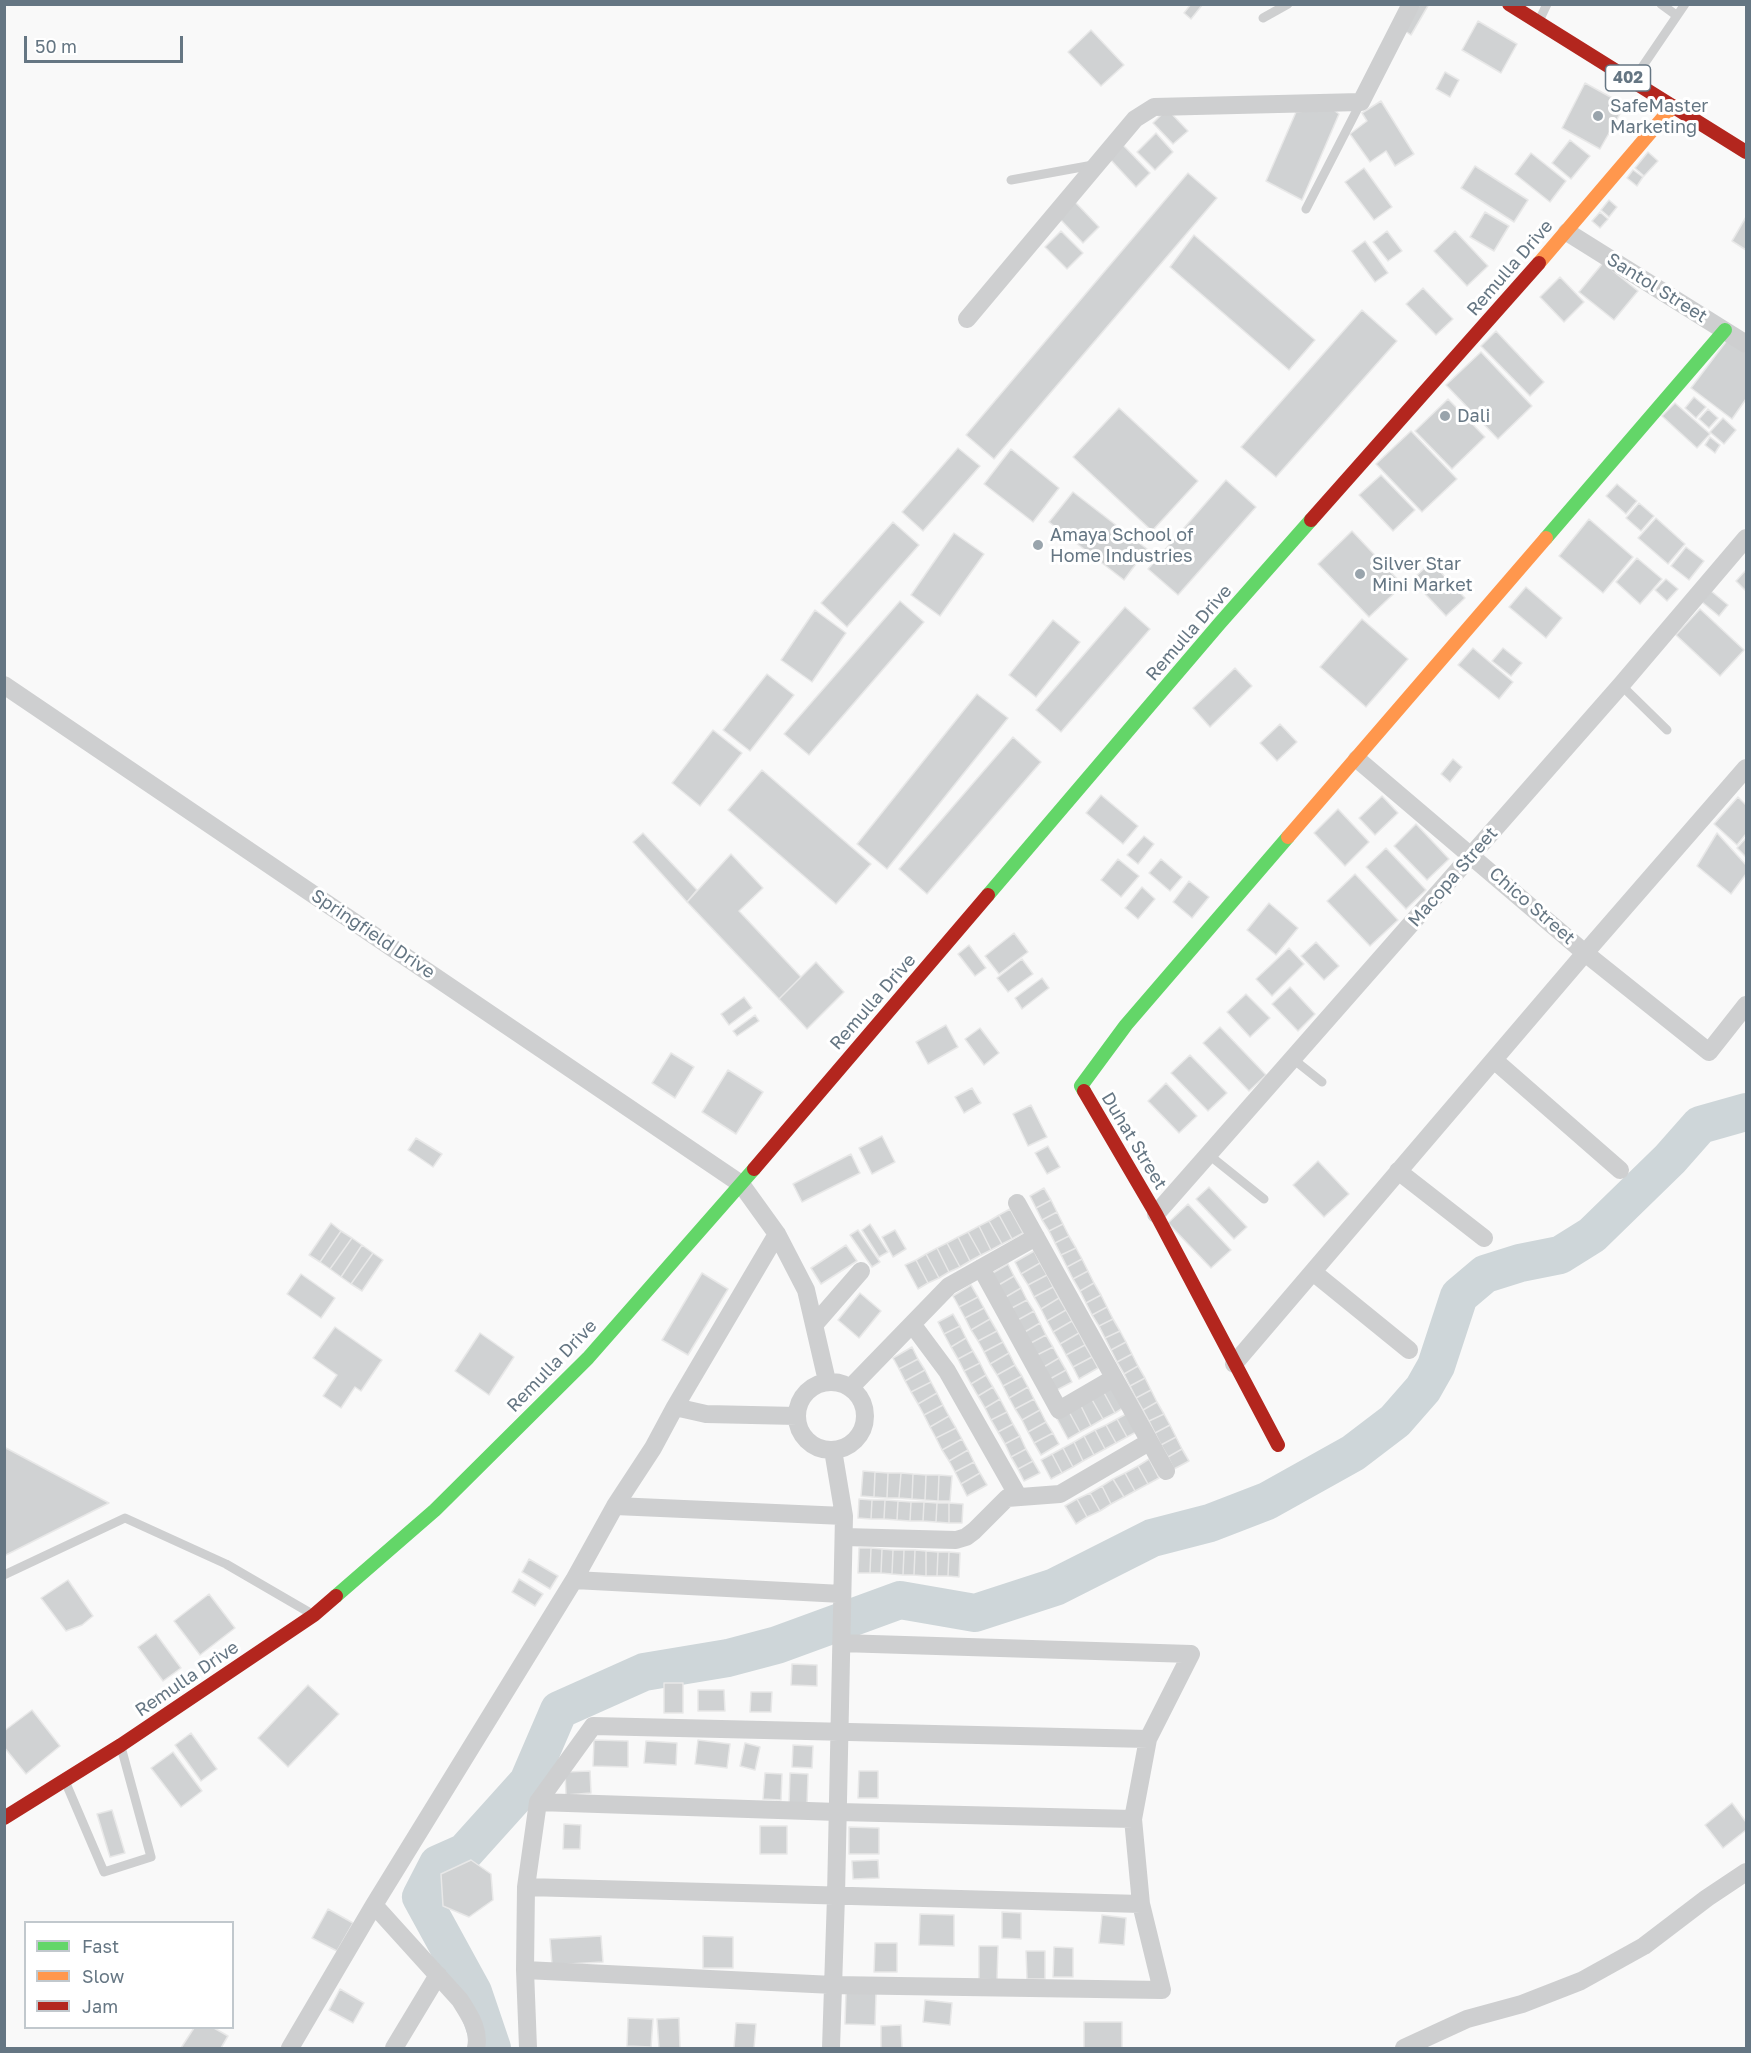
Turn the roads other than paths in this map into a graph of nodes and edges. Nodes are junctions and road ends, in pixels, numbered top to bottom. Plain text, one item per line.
1 (1288, 4) edge
2 (1411, 4) edge
3 (1509, 4) edge
4 (1547, 4) edge
5 (1662, 4) edge
6 (1685, 4) edge
7 (1676, 15) junction
8 (1263, 18) dead end
9 (1538, 22) junction
10 (1633, 81) junction
11 (1361, 102) junction
12 (1673, 106) junction
13 (1746, 152) edge
14 (1098, 164) junction
15 (1011, 180) dead end
16 (1306, 209) dead end
17 (1567, 232) junction
18 (966, 319) dead end
19 (1725, 330) junction
20 (1746, 344) edge
21 (1746, 538) edge
22 (4, 685) edge
23 (1621, 685) junction
24 (1667, 730) dead end
25 (1357, 759) junction
26 (1746, 768) edge
27 (1472, 855) junction
28 (1586, 953) junction
29 (1746, 1005) edge
30 (1293, 1059) junction
31 (1494, 1060) junction
32 (1322, 1082) dead end
33 (1209, 1155) junction
34 (1620, 1170) dead end
35 (1398, 1171) junction
36 (741, 1184) junction
37 (1264, 1199) dead end
38 (1017, 1203) dead end
39 (1156, 1214) junction
40 (777, 1234) junction
41 (1035, 1237) junction
42 (1484, 1238) dead end
43 (981, 1268) junction
44 (861, 1271) dead end
45 (1312, 1272) junction
46 (912, 1324) junction
47 (814, 1325) junction
48 (1409, 1350) dead end
49 (1234, 1364) junction
50 (1114, 1378) junction
51 (827, 1382) junction
52 (850, 1388) junction
53 (675, 1407) junction
54 (797, 1416) junction
55 (1149, 1442) junction
56 (1278, 1445) dead end
57 (833, 1450) junction
58 (1166, 1471) dead end
59 (1018, 1496) junction
60 (615, 1506) junction
61 (844, 1516) junction
62 (844, 1537) junction
63 (4, 1575) edge
64 (574, 1580) junction
65 (314, 1615) junction
66 (842, 1619) junction
67 (839, 1732) junction
68 (1148, 1739) junction
69 (121, 1745) junction
70 (65, 1781) junction
71 (538, 1802) junction
72 (838, 1812) junction
73 (4, 1818) edge
74 (1133, 1819) junction
75 (1746, 1872) edge
76 (526, 1887) junction
77 (836, 1896) junction
78 (1141, 1904) junction
79 (374, 1905) junction
80 (525, 1970) junction
81 (438, 1975) junction
82 (833, 1985) junction
83 (290, 2049) edge
84 (394, 2049) edge
85 (476, 2049) edge
86 (528, 2049) edge
87 (831, 2049) edge
88 (1404, 2049) edge

1 - 8 lane
2 - 11 street
3 - 9 main road, 402
4 - 9 lane
5 - 7 lane
6 - 7 lane
7 - 10 lane
9 - 10 main road, 402
10 - 12 main road, 402
11 - 14 street
11 - 16 lane
12 - 13 main road, 402
12 - 17 main road, Remulla Drive
14 - 15 lane
14 - 18 street
17 - 19 street, Santol Street
17 - 36 main road, Remulla Drive
19 - 20 street, Santol Street
19 - 25 main road
21 - 23 street, Macopa Street
22 - 36 street, Springfield Drive
23 - 24 lane
23 - 27 street, Macopa Street
25 - 27 street, Chico Street
25 - 39 main road, Duhat Street
26 - 28 street
27 - 28 street, Chico Street
27 - 30 street, Macopa Street
28 - 29 street, Chico Street
28 - 31 street
30 - 32 lane
30 - 33 street, Macopa Street
31 - 34 street
31 - 35 street
33 - 37 lane
33 - 39 street, Macopa Street
35 - 42 street
35 - 45 street
36 - 40 street
36 - 65 main road, Remulla Drive
38 - 41 street
39 - 49 main road, Duhat Street
40 - 47 street
40 - 53 street
41 - 43 street
41 - 50 street
43 - 46 street
43 - 50 street
44 - 47 street
45 - 48 street
45 - 49 street
46 - 52 street
46 - 59 street
47 - 51 street
49 - 56 main road, Duhat Street
50 - 55 street
51 - 52 street
51 - 54 street
52 - 57 street
53 - 54 street
53 - 60 street
54 - 57 street
55 - 58 street
55 - 59 street
57 - 61 street
59 - 62 street
60 - 61 street
60 - 64 street
61 - 62 street
62 - 66 street
63 - 65 lane
64 - 66 street
64 - 79 street
65 - 69 main road, Remulla Drive
66 - 67 street
66 - 68 street
67 - 68 street
67 - 71 street
67 - 72 street
68 - 74 street
69 - 70 main road, Remulla Drive
69 - 70 lane
70 - 73 main road, Remulla Drive
71 - 72 street
71 - 76 street
72 - 74 street
72 - 77 street
74 - 78 street
75 - 88 street
76 - 77 street
76 - 80 street
77 - 78 street
77 - 82 street
78 - 82 street
79 - 81 street
79 - 83 street
80 - 82 street
80 - 86 street
81 - 84 street
81 - 85 street
82 - 87 street

